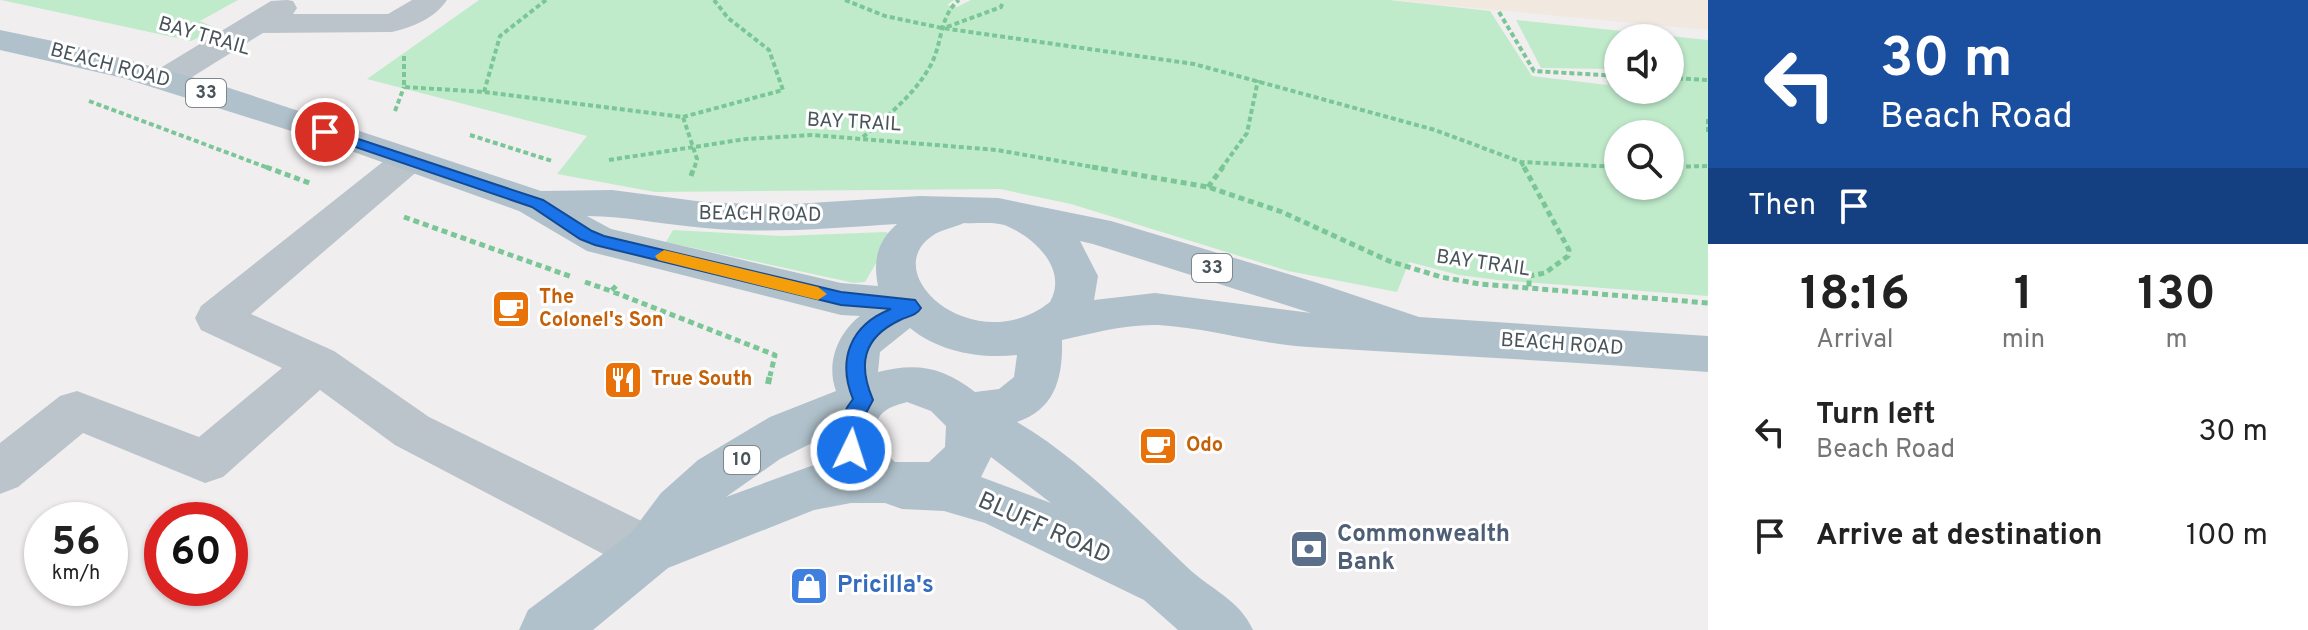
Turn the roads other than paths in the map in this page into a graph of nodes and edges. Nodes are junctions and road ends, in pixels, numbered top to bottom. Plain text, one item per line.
1 (294, 0) edge
2 (432, 0) edge
3 (257, 24) junction
4 (0, 40) edge
5 (164, 80) junction
6 (407, 161) junction
7 (537, 204) junction
8 (994, 212) junction
9 (910, 306) junction
10 (1044, 329) junction
11 (1417, 334) junction
12 (1708, 354) edge
13 (318, 364) junction
14 (861, 402) junction
15 (967, 417) junction
16 (0, 472) edge
17 (901, 484) junction
18 (649, 551) junction
19 (1168, 586) junction
20 (548, 630) edge
21 (1224, 630) edge

1 - 3 lane
2 - 3 lane
3 - 5 lane
4 - 5 main road, BEACH ROAD / 33
5 - 6 main road, BEACH ROAD / 33
6 - 7 main road, BEACH ROAD / 33
6 - 13 lane
7 - 8 main road, BEACH ROAD / 33
7 - 9 main road, BEACH ROAD / 33
8 - 9 main road, BEACH ROAD / 33
8 - 10 main road, BEACH ROAD / 33
8 - 11 main road, BEACH ROAD / 33
9 - 10 main road, BEACH ROAD / 33
9 - 14 main road
10 - 11 main road, BEACH ROAD / 33
10 - 15 main road
11 - 12 main road, BEACH ROAD / 33
13 - 16 lane
13 - 18 lane
14 - 15 main road, 10
14 - 17 main road
14 - 18 main road, 10
15 - 17 main road, 10
15 - 19 main road, BLUFF ROAD
17 - 18 main road, 10
17 - 19 main road, BLUFF ROAD
18 - 20 main road, 10
19 - 21 main road, BLUFF ROAD

